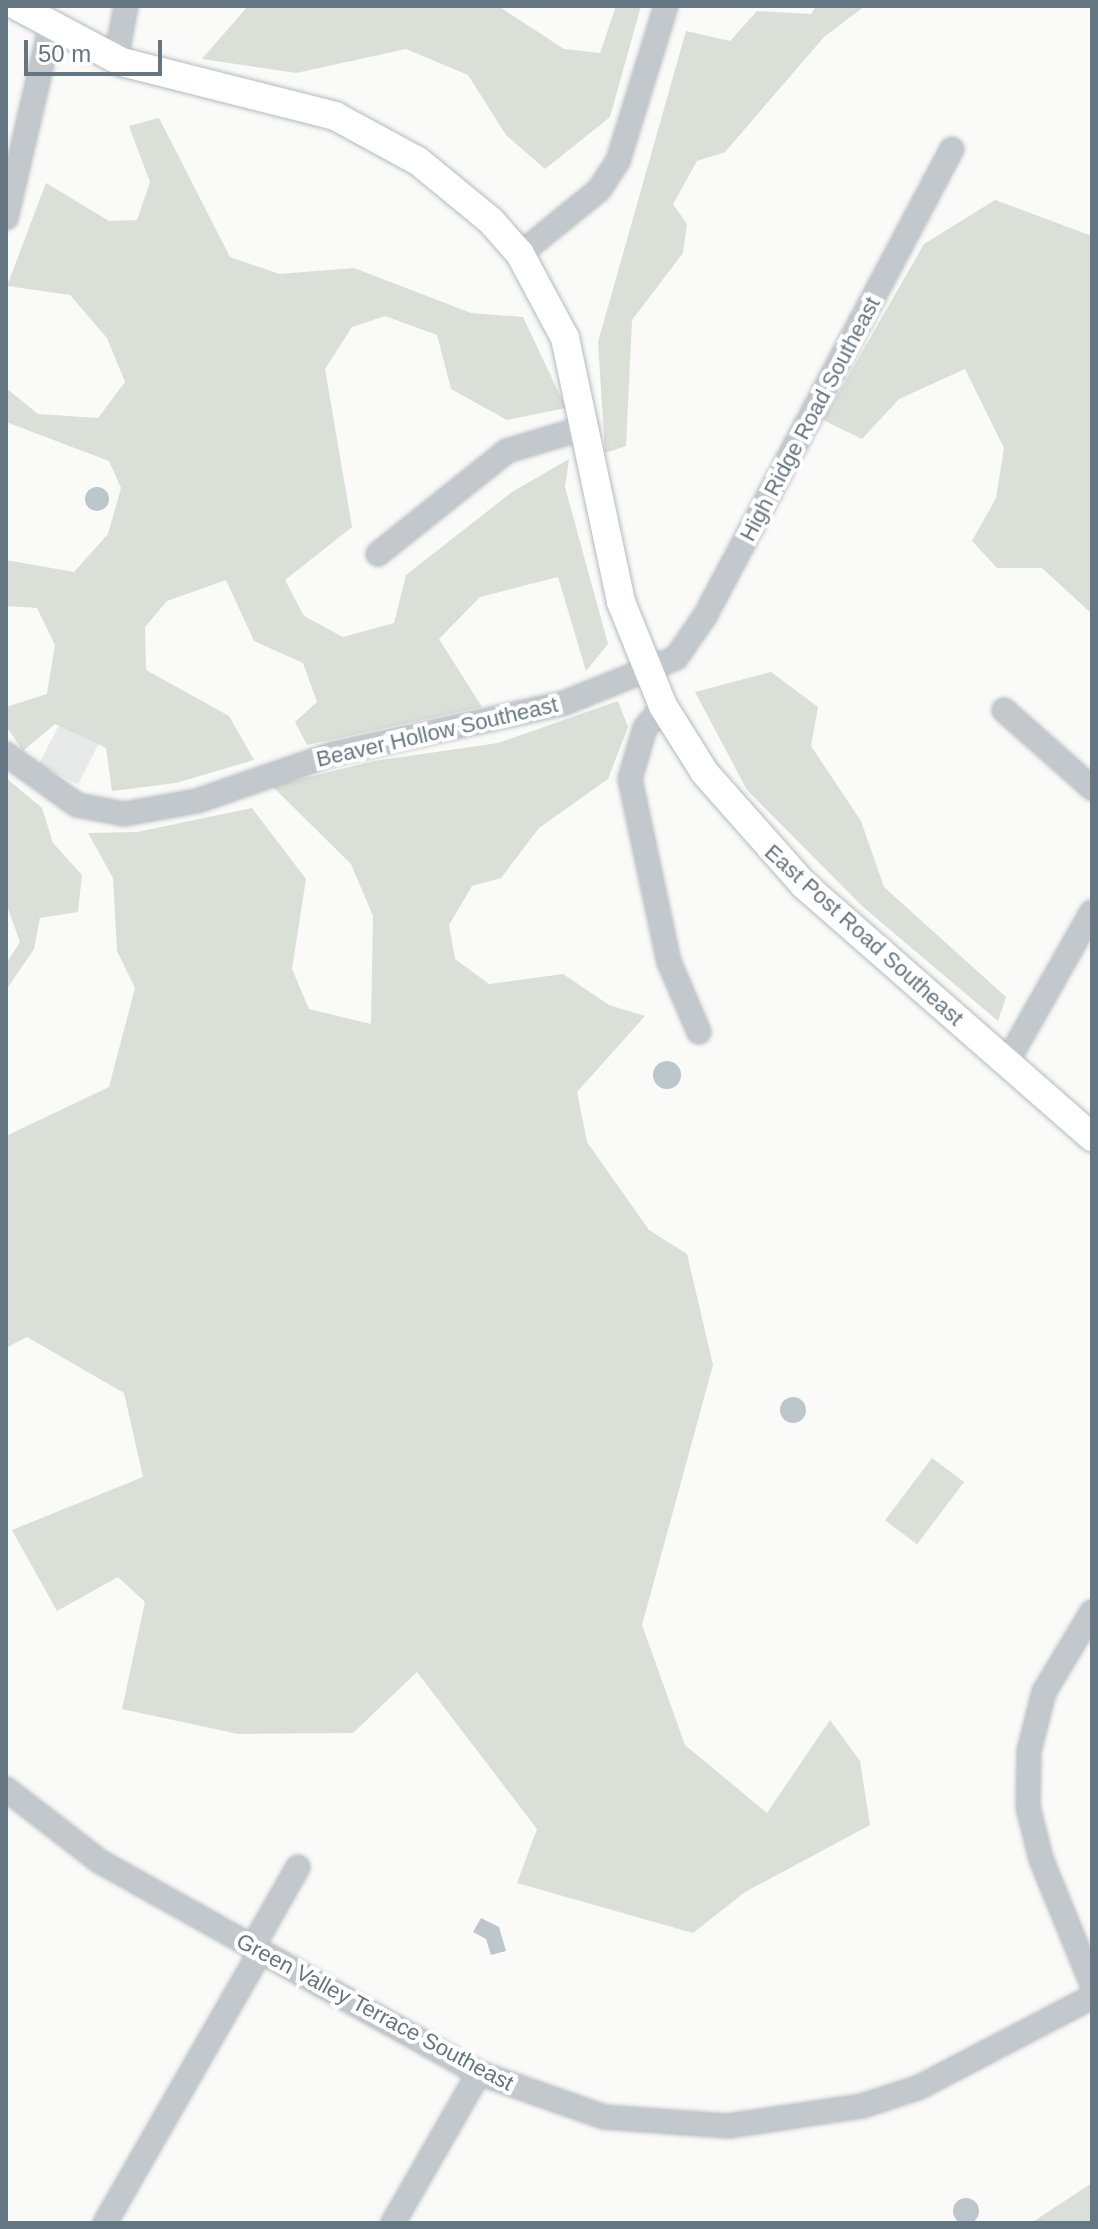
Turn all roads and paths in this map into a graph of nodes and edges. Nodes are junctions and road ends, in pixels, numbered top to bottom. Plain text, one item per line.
1 (17, 6) edge
2 (126, 6) edge
3 (666, 6) edge
4 (51, 24) junction
5 (116, 59) junction
6 (952, 149) dead end
7 (6, 218) edge
8 (520, 254) junction
9 (587, 427) junction
10 (378, 554) dead end
11 (646, 668) junction
12 (663, 706) junction
13 (1004, 710) dead end
14 (6, 754) edge
15 (1092, 788) edge
16 (1092, 912) edge
17 (699, 1032) dead end
18 (1007, 1062) junction
19 (1092, 1137) edge
20 (1092, 1612) edge
21 (6, 1789) edge
22 (298, 1867) dead end
23 (256, 1950) junction
24 (1092, 1984) edge
25 (1092, 1997) edge
26 (479, 2073) junction
27 (105, 2223) edge
28 (393, 2223) edge

1 - 4 main road, East Post Road Southeast
2 - 5 street
3 - 8 street
4 - 5 main road, East Post Road Southeast
4 - 7 street
5 - 8 main road, East Post Road Southeast
6 - 11 street, High Ridge Road Southeast
8 - 9 main road, East Post Road Southeast
9 - 10 street
9 - 11 main road, East Post Road Southeast
11 - 12 main road, East Post Road Southeast
11 - 14 street, Beaver Hollow Southeast
12 - 17 street
12 - 18 main road, East Post Road Southeast
13 - 15 street
16 - 18 street
18 - 19 main road, East Post Road Southeast
20 - 24 street
21 - 23 street, Green Valley Terrace Southeast
22 - 23 street
23 - 26 street, Green Valley Terrace Southeast
23 - 27 street
25 - 26 street, Green Valley Terrace Southeast
26 - 28 street

